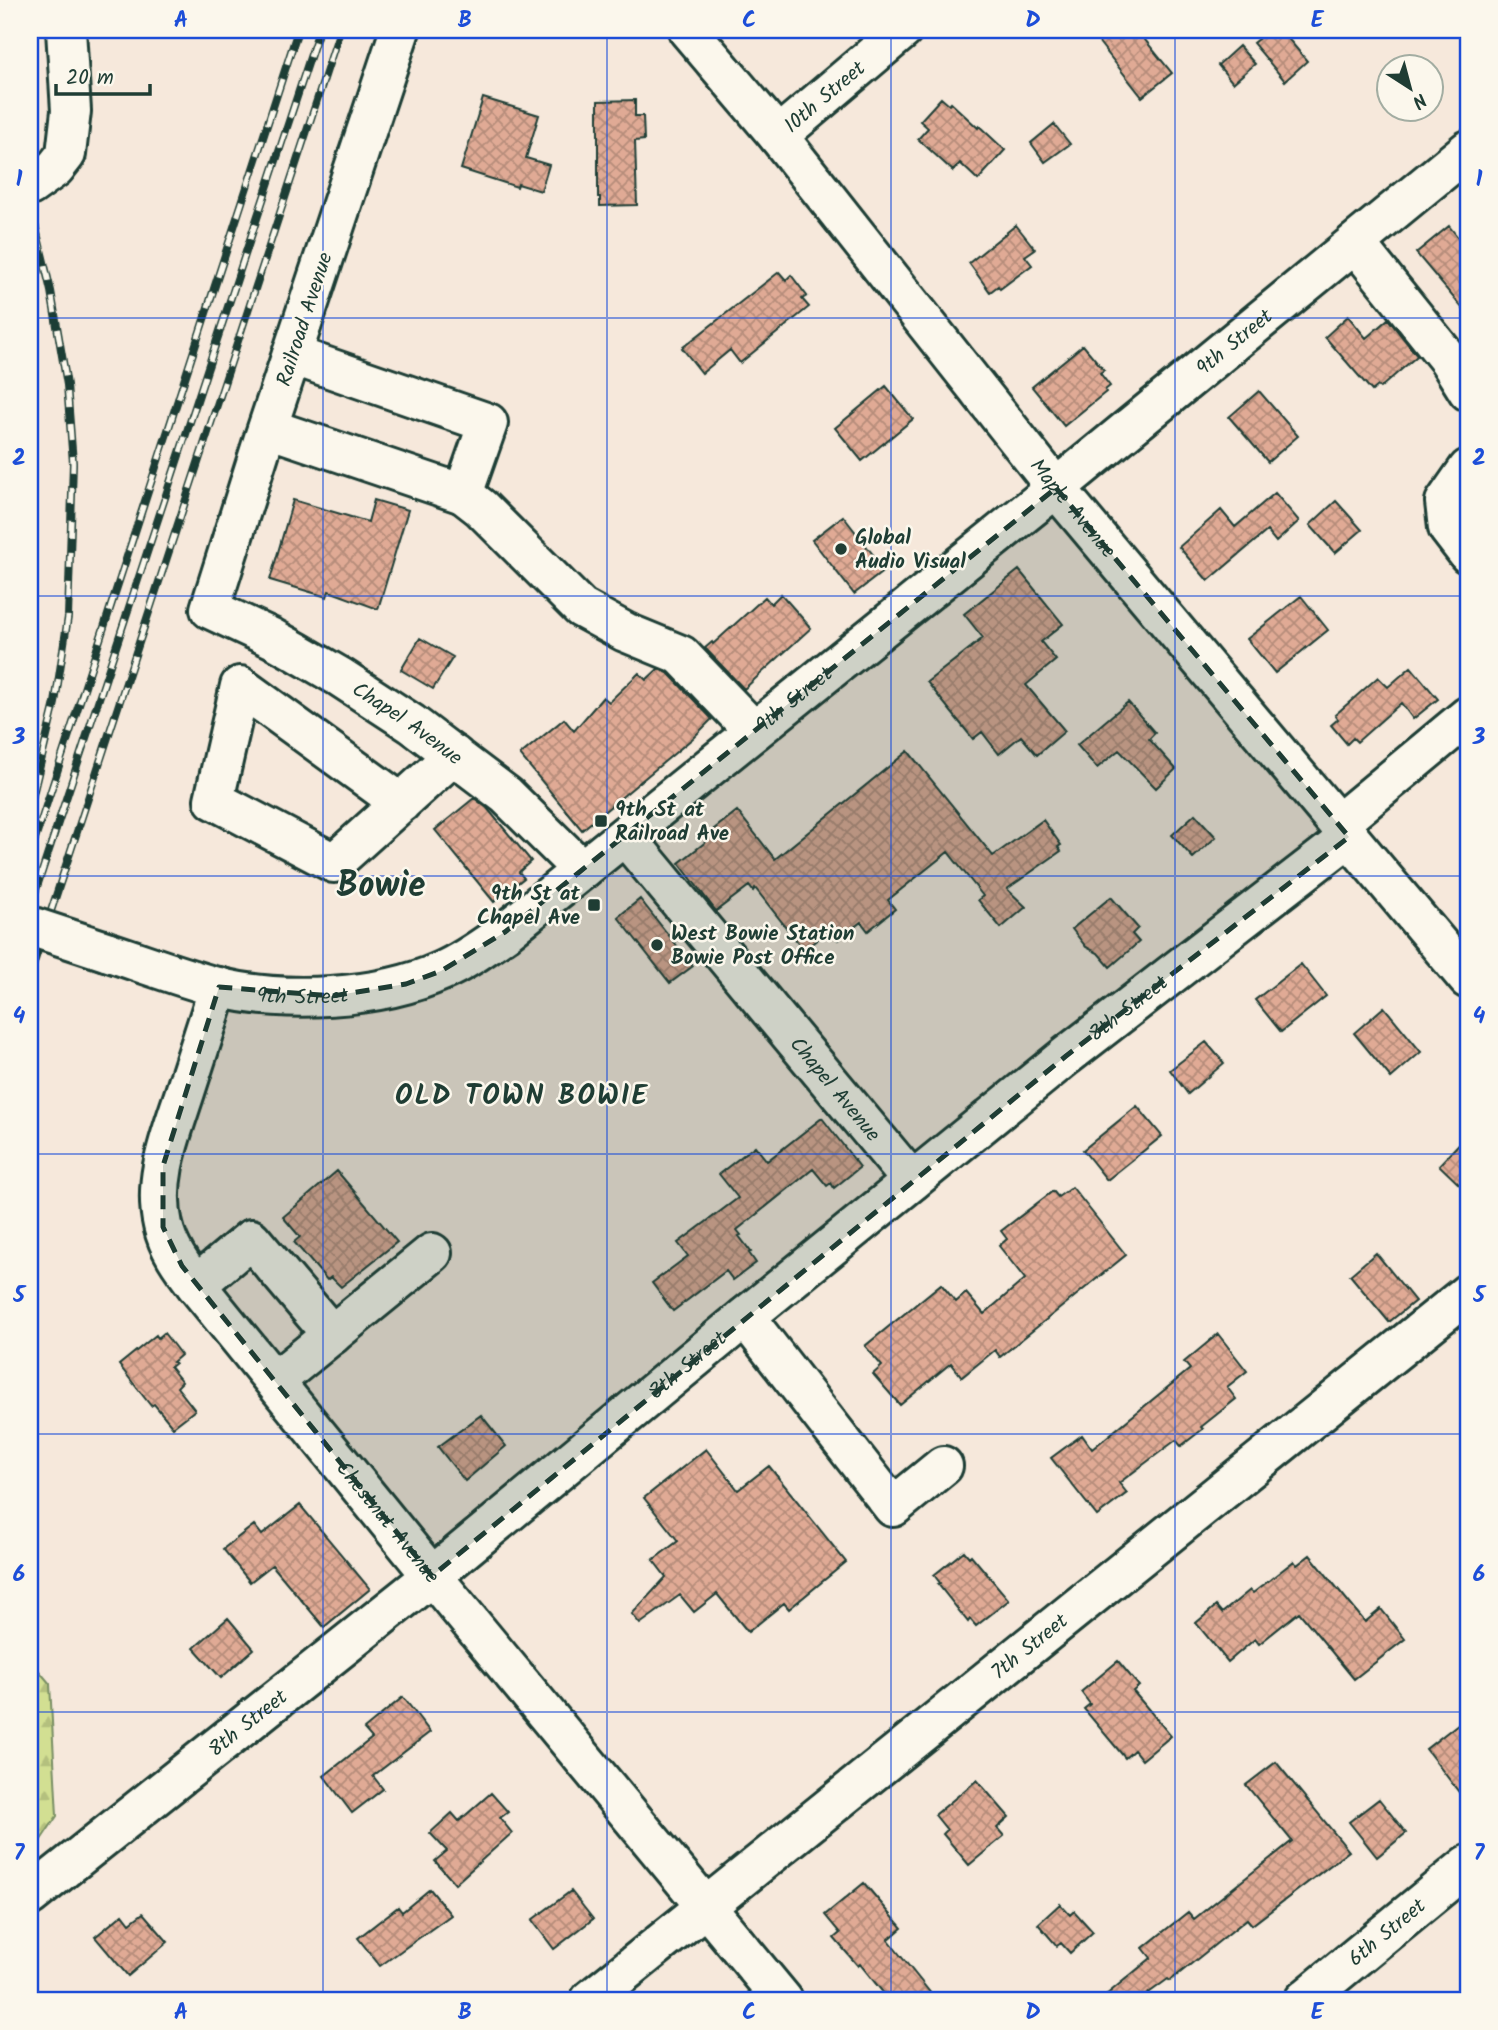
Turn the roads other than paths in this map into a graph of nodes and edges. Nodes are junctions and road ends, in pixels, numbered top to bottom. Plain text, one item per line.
1 (66, 30) edge
2 (400, 30) edge
3 (688, 30) edge
4 (903, 30) edge
5 (778, 136) junction
6 (1468, 149) edge
7 (30, 186) edge
8 (1355, 243) junction
9 (292, 355) junction
10 (1468, 391) edge
11 (268, 428) junction
12 (1468, 469) edge
13 (1056, 488) junction
14 (463, 494) junction
15 (1468, 554) edge
16 (210, 609) joint
17 (1468, 716) edge
18 (754, 731) junction
19 (454, 755) junction
20 (401, 803) junction
21 (1344, 830) junction
22 (625, 836) junction
23 (582, 870) junction
24 (30, 926) edge
25 (1468, 979) edge
26 (219, 987) junction
27 (912, 1181) junction
28 (432, 1253) dead end
29 (196, 1286) junction
30 (1468, 1293) edge
31 (745, 1317) junction
32 (332, 1335) junction
33 (275, 1381) junction
34 (943, 1466) dead end
35 (432, 1576) junction
36 (1468, 1865) edge
37 (30, 1896) edge
38 (706, 1906) junction
39 (590, 2000) edge
40 (783, 2000) edge
41 (1304, 2000) edge

1 - 7 street
2 - 9 street, Railroad Avenue
3 - 5 street, Maple Avenue
4 - 5 street, 10th Street
5 - 13 street, Maple Avenue
6 - 8 street, 9th Street
8 - 10 street
8 - 13 street, 9th Street
9 - 11 street, Railroad Avenue
9 - 14 street
11 - 14 street
11 - 16 street, Railroad Avenue
12 - 15 street
13 - 18 street, 9th Street
13 - 21 street, Maple Avenue
14 - 18 street
16 - 19 street, Chapel Avenue
17 - 21 street, 8th Street
18 - 22 street, 9th Street
19 - 20 street
19 - 23 street, Chapel Avenue
20 - 20 street
21 - 25 street, Maple Avenue
21 - 27 street, 8th Street
22 - 23 street, 9th Street
22 - 27 street, Chapel Avenue
23 - 26 street, 9th Street
24 - 26 street, 9th Street, bridge
26 - 29 street, Chestnut Avenue
27 - 31 street, 8th Street
28 - 32 street
29 - 32 street
29 - 33 street, Chestnut Avenue
30 - 38 street, 7th Street
31 - 34 street
31 - 35 street, 8th Street
32 - 33 street
33 - 35 street, Chestnut Avenue
35 - 37 street, 8th Street
35 - 38 street, Chestnut Avenue
36 - 41 street, 6th Street
38 - 39 street, 7th Street
38 - 40 street, Chestnut Avenue

